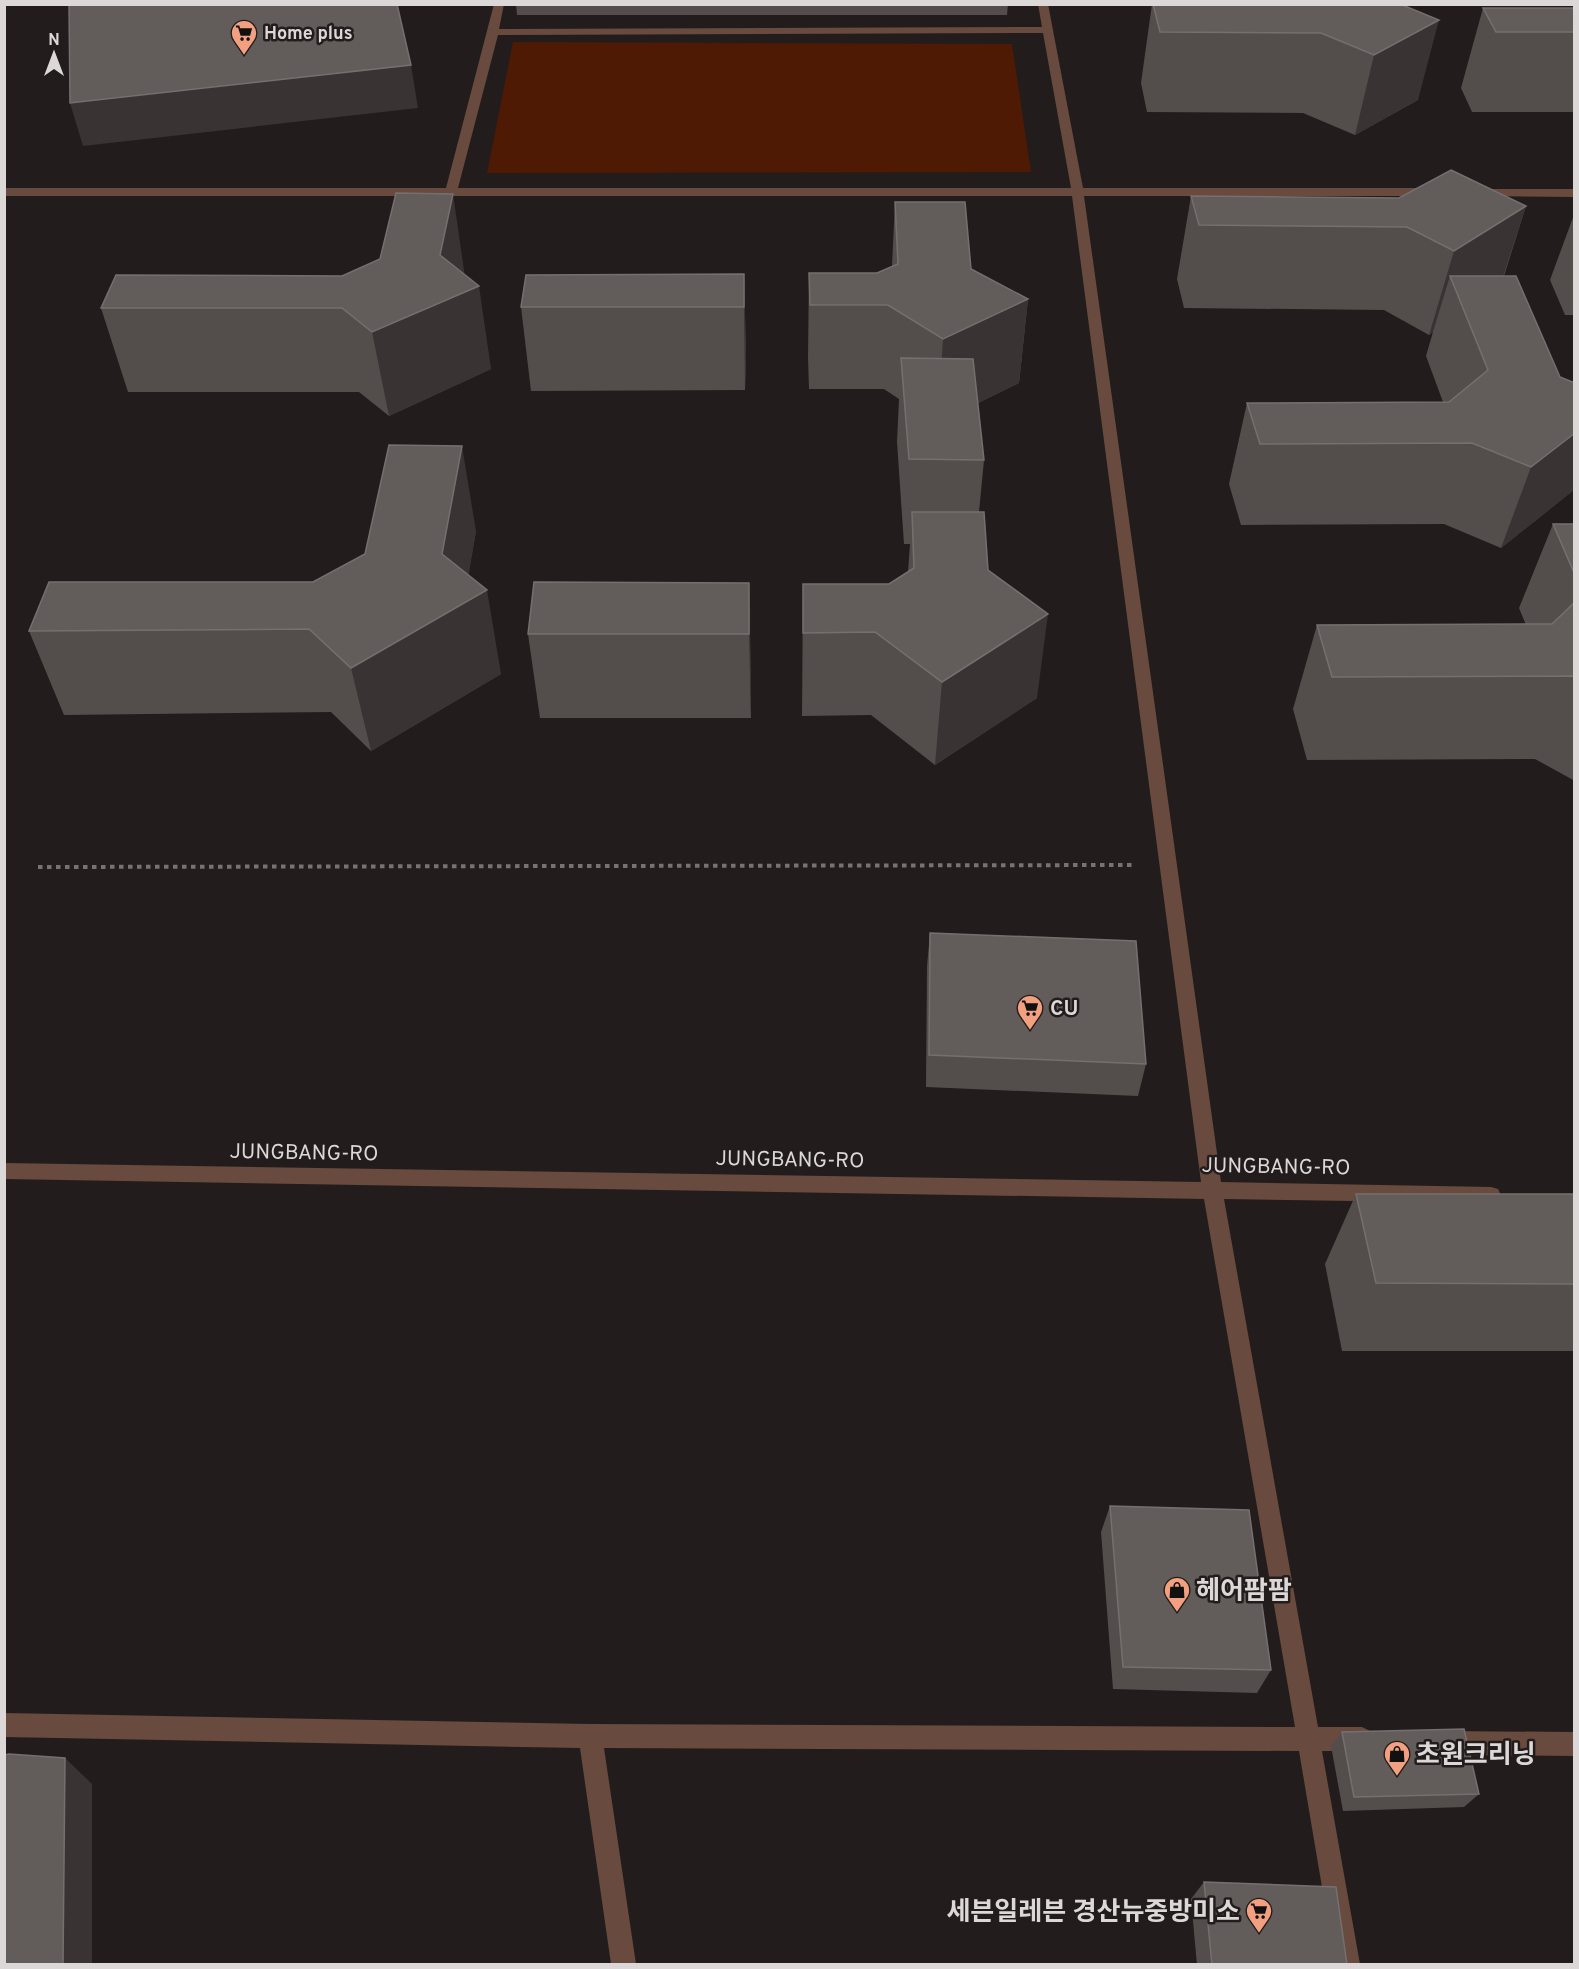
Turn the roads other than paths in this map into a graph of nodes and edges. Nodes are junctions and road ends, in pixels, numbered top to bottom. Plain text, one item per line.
1 (499, 4) edge
2 (1043, 4) edge
3 (1048, 30) junction
4 (493, 32) junction
5 (1077, 190) junction
6 (4, 192) edge
7 (451, 192) junction
8 (1444, 192) edge
9 (1468, 193) edge
10 (1575, 193) edge
11 (4, 1171) edge
12 (1212, 1189) junction
13 (1504, 1195) edge
14 (4, 1725) edge
15 (590, 1736) junction
16 (1308, 1738) junction
17 (1383, 1740) edge
18 (1416, 1742) edge
19 (1575, 1744) edge
20 (623, 1965) edge
21 (1348, 1965) edge

1 - 4 street
2 - 3 street
3 - 4 street
3 - 5 street
4 - 7 street
5 - 7 street
5 - 8 street
5 - 12 street
6 - 7 street
9 - 10 street
11 - 12 street, JUNGBANG-RO
12 - 13 street, JUNGBANG-RO
12 - 16 street
14 - 15 street
15 - 16 street
15 - 20 street
16 - 17 street
16 - 21 street
18 - 19 street

